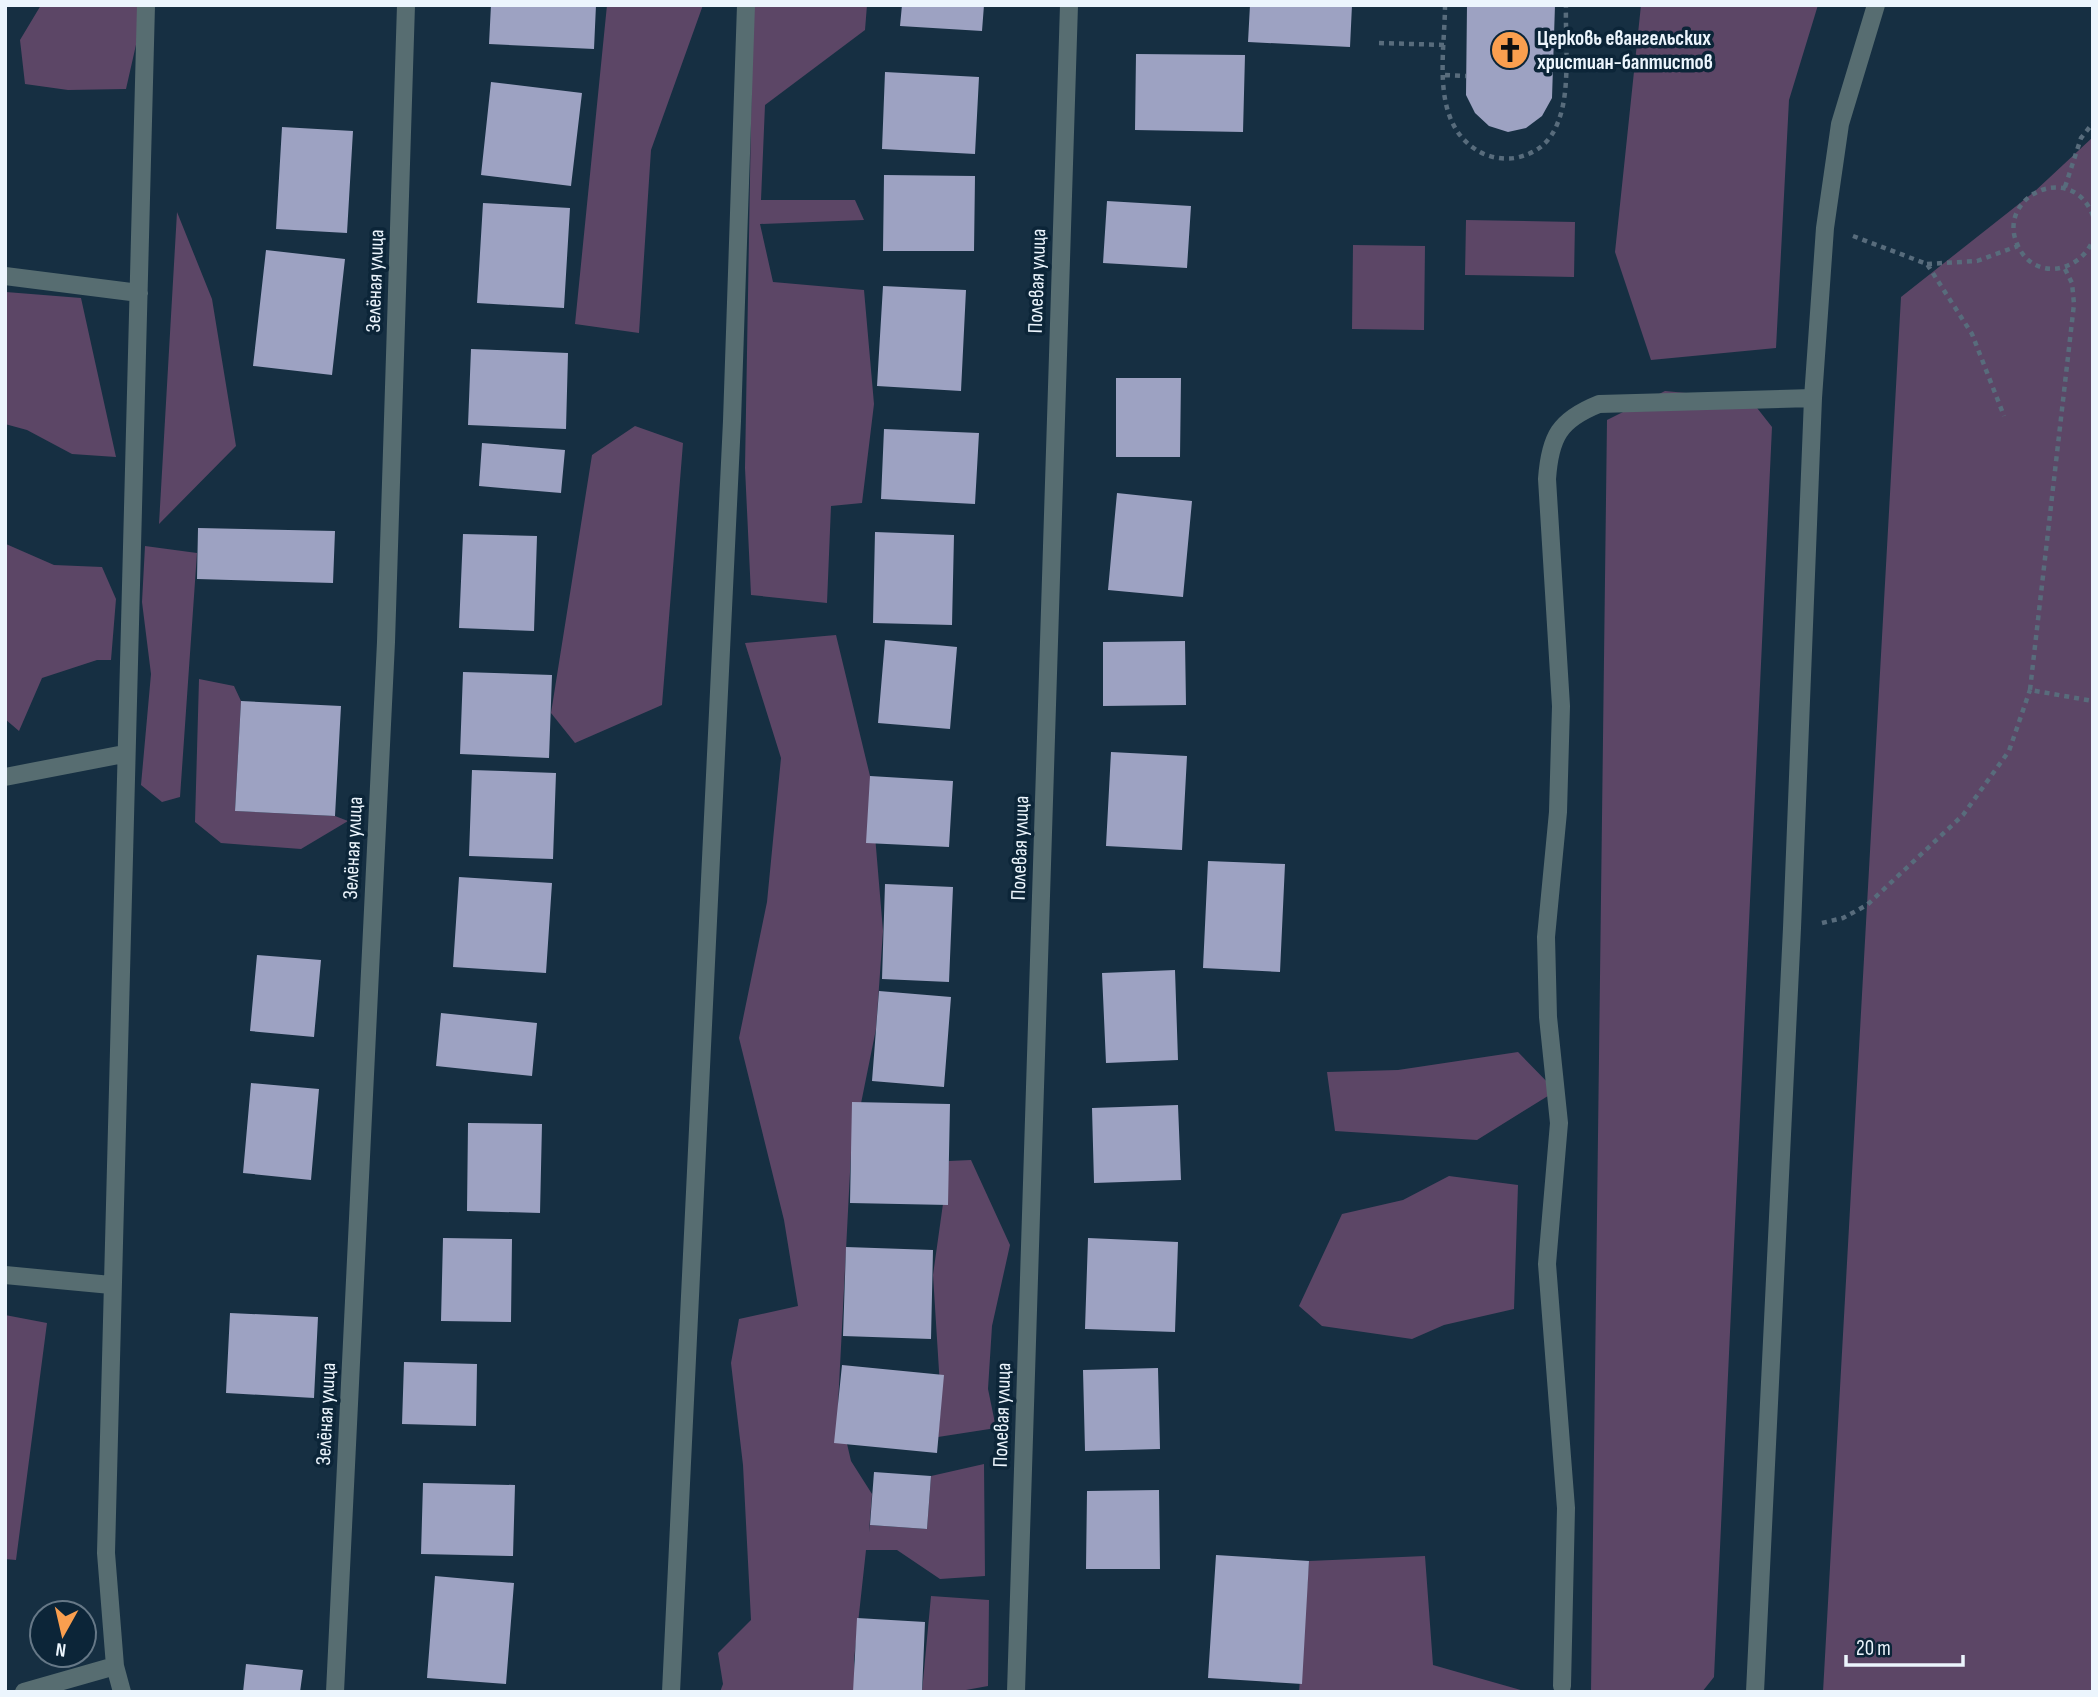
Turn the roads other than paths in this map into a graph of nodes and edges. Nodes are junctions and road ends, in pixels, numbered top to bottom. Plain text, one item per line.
1 (146, 5) edge
2 (406, 5) edge
3 (746, 5) edge
4 (1069, 5) edge
5 (1876, 5) edge
6 (5, 276) edge
7 (139, 293) junction
8 (1813, 398) junction
9 (124, 754) junction
10 (5, 777) edge
11 (5, 1275) edge
12 (111, 1285) junction
13 (115, 1666) junction
14 (1562, 1686) dead end
15 (24, 1692) edge
16 (122, 1692) edge
17 (335, 1692) edge
18 (671, 1692) edge
19 (1016, 1692) edge
20 (1755, 1692) edge

1 - 7 street
2 - 17 street, Зелёная улица
3 - 18 street
4 - 19 street, Полевая улица
5 - 8 street
6 - 7 street
7 - 9 street
8 - 14 street
8 - 20 street
9 - 10 street
9 - 12 street
11 - 12 street
12 - 13 street
13 - 15 street
13 - 16 street

